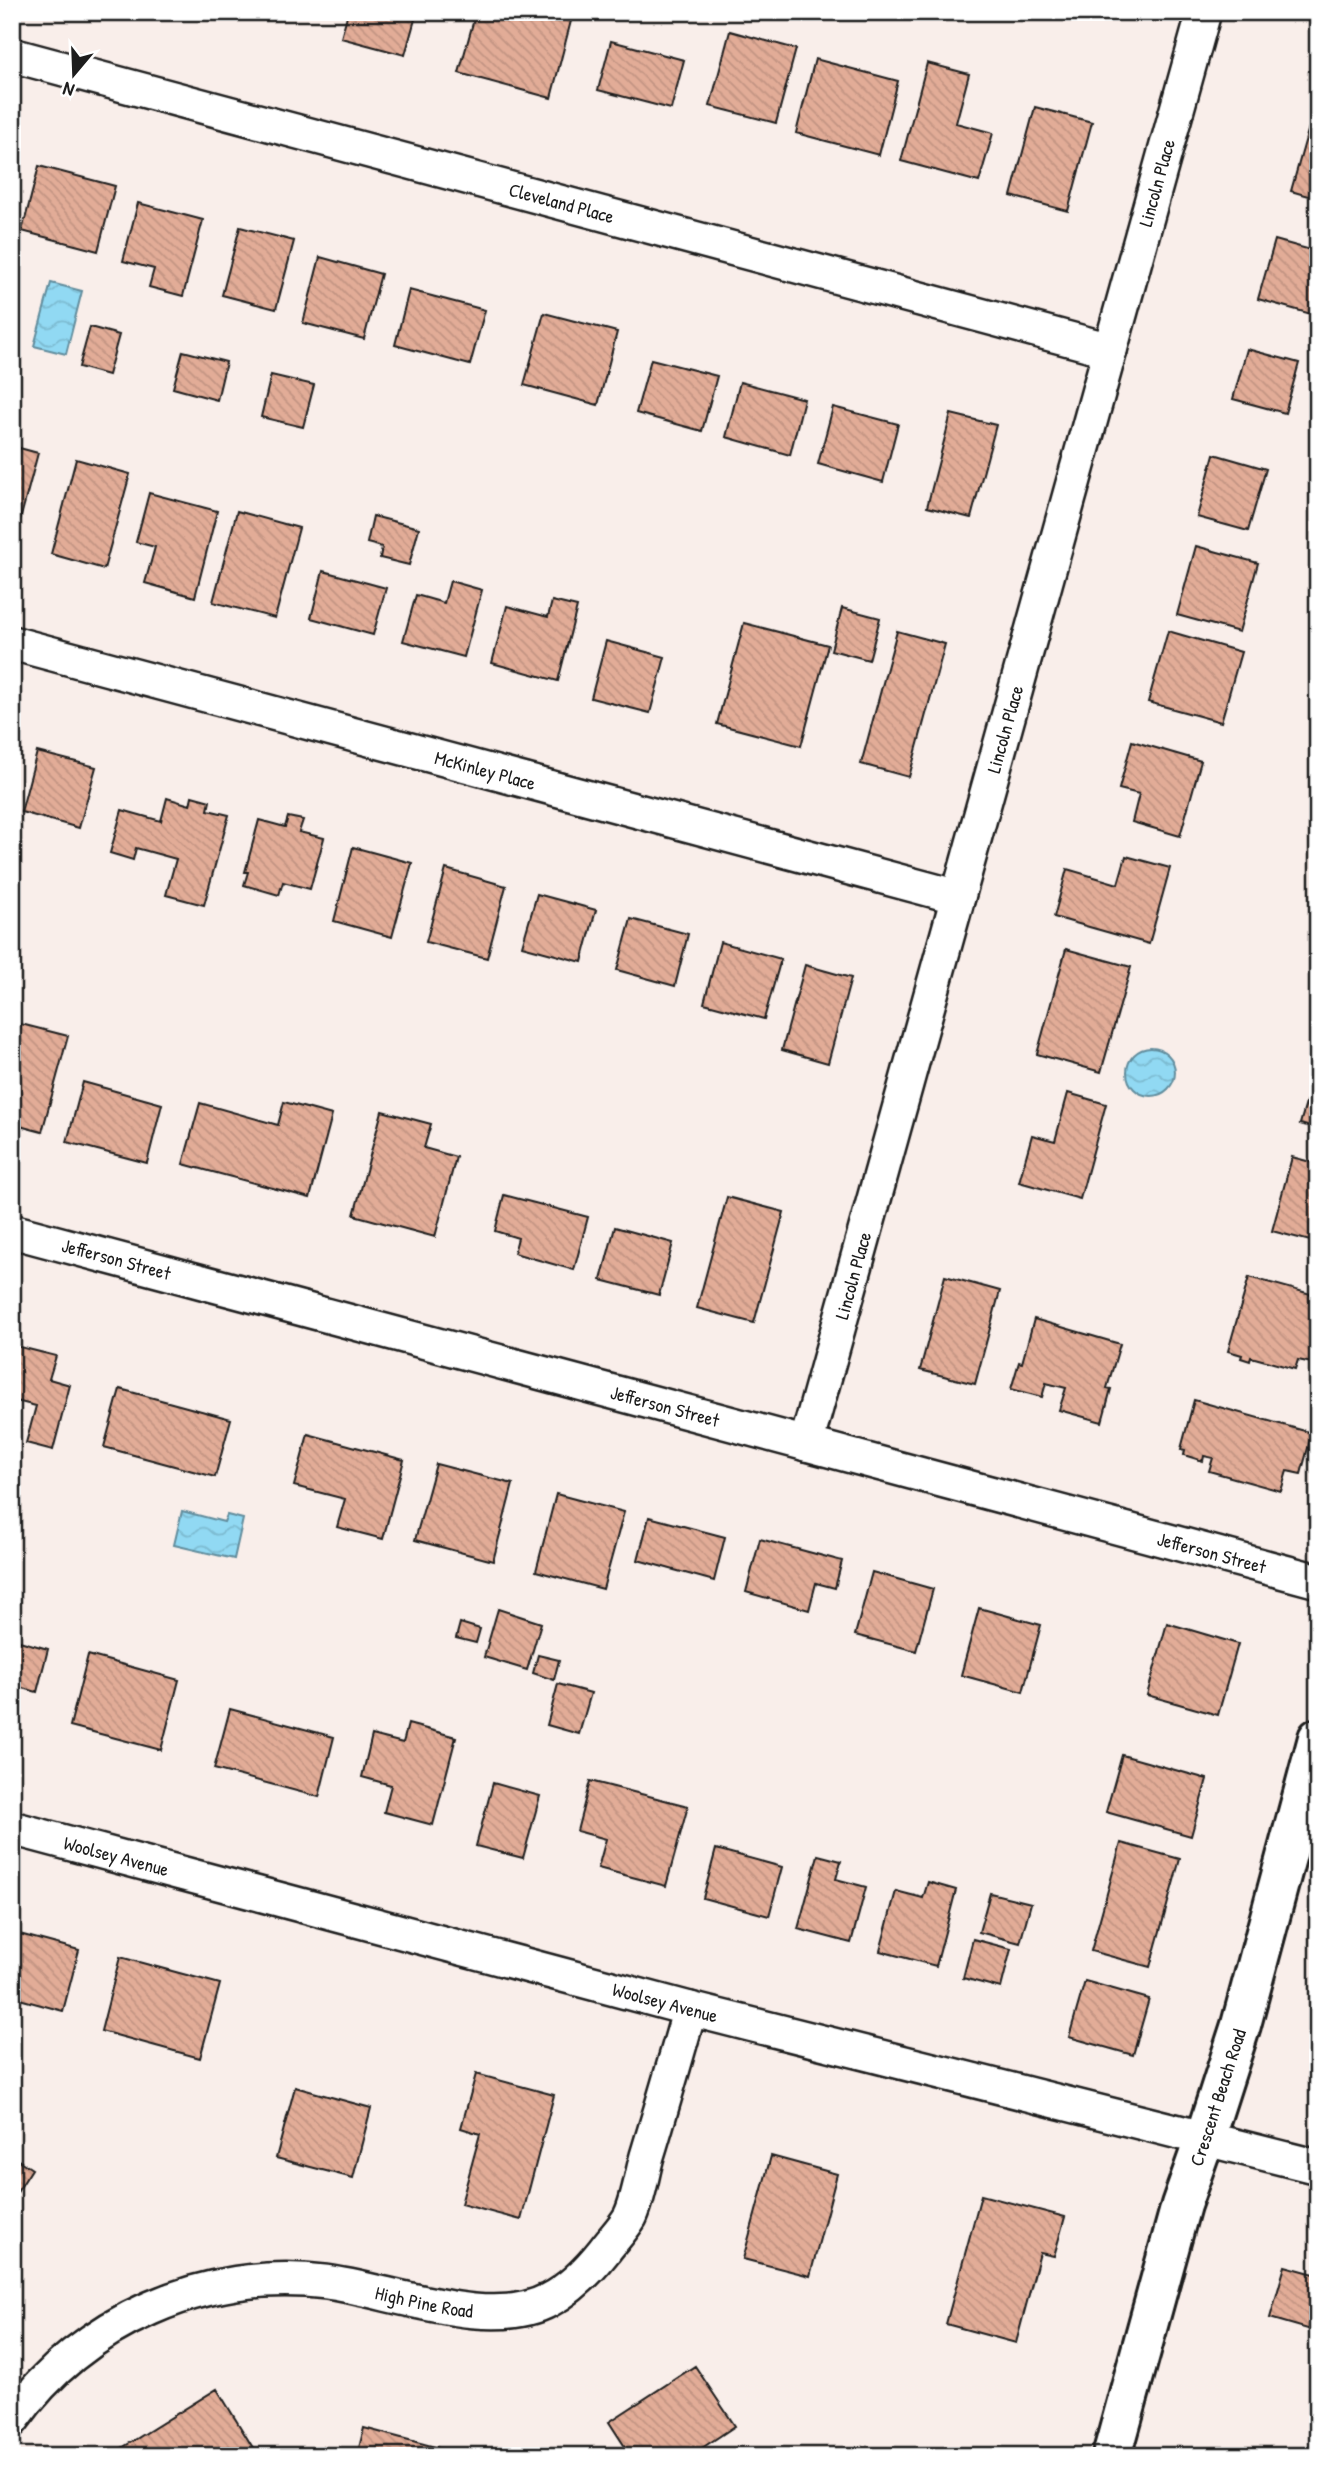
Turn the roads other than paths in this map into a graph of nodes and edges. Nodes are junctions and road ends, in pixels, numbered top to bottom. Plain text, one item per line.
1 (1204, 12) edge
2 (12, 55) edge
3 (1111, 349) junction
4 (12, 643) edge
5 (958, 897) junction
6 (12, 1231) edge
7 (806, 1444) junction
8 (1318, 1581) edge
9 (1318, 1738) edge
10 (12, 1828) edge
11 (690, 2009) junction
12 (1204, 2140) junction
13 (1318, 2167) edge
14 (12, 2420) edge
15 (1112, 2456) edge

1 - 3 street, Lincoln Place
2 - 3 street, Cleveland Place
3 - 5 street, Lincoln Place
4 - 5 street, McKinley Place
5 - 7 street, Lincoln Place
6 - 7 street, Jefferson Street
7 - 8 street, Jefferson Street
9 - 12 street, Crescent Beach Road
10 - 11 street, Woolsey Avenue
11 - 12 street, Woolsey Avenue
11 - 14 street, High Pine Road
12 - 13 street, Woolsey Avenue
12 - 15 street, Crescent Beach Road

